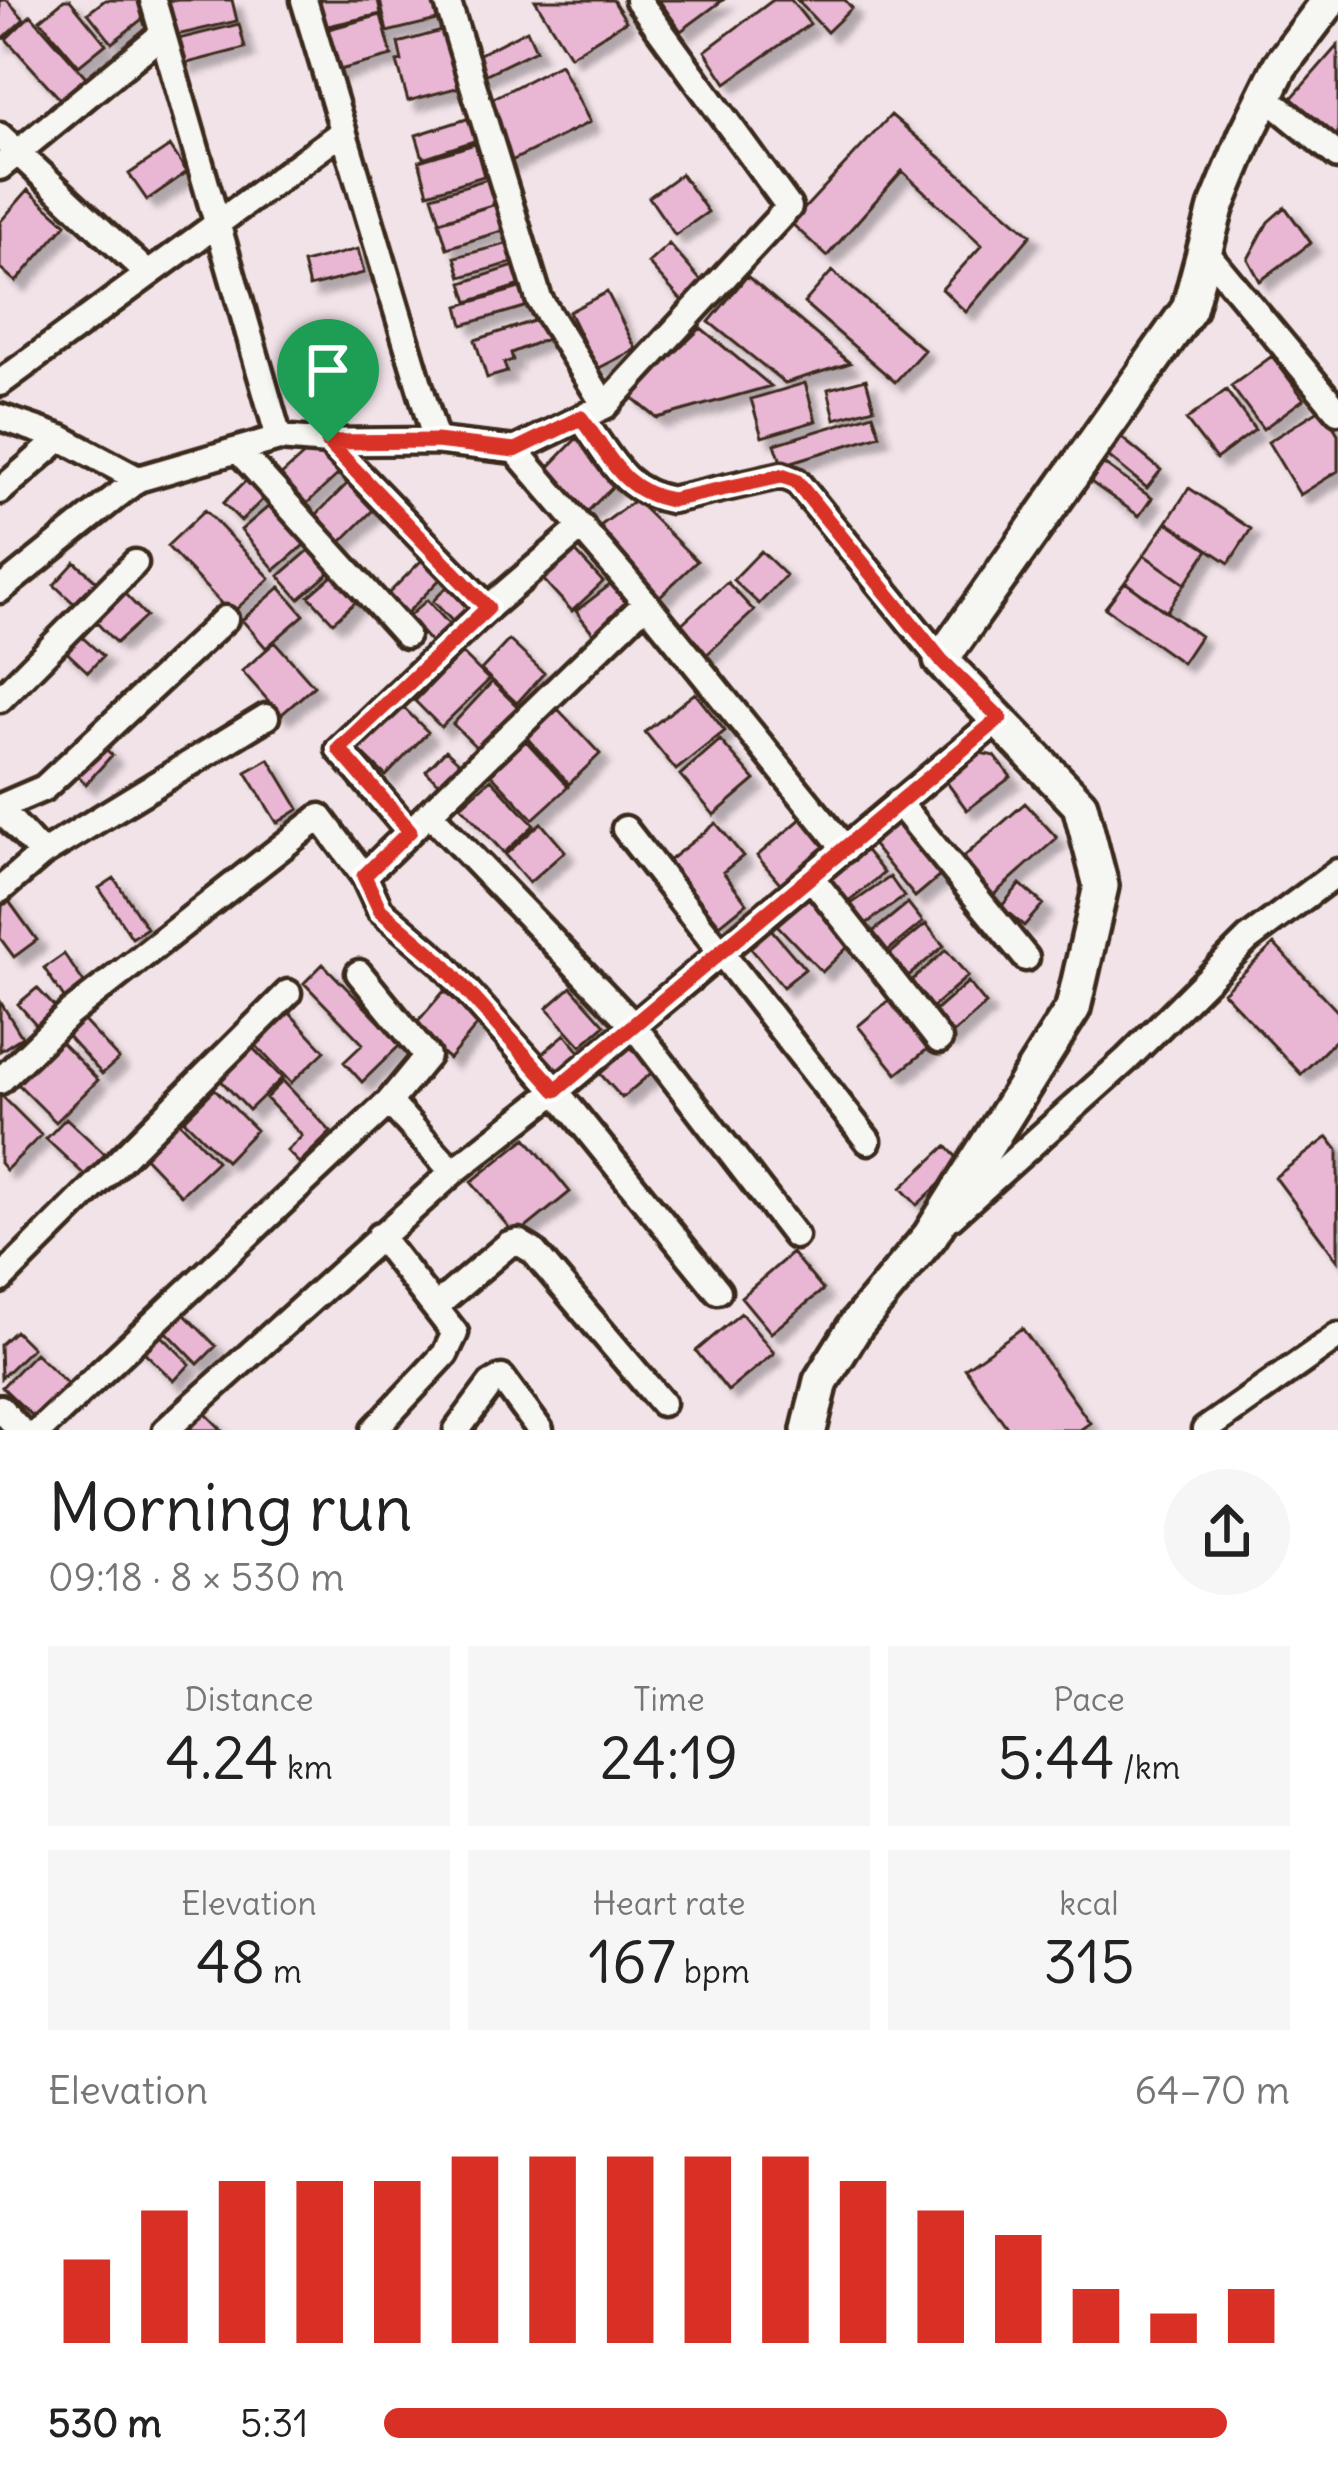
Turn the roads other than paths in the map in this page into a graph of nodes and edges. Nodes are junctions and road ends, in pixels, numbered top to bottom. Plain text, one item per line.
1 (153, 0) edge
2 (304, 0) edge
3 (447, 0) edge
4 (638, 0) edge
5 (1330, 0) edge
6 (161, 35) junction
7 (1265, 96) junction
8 (341, 134) junction
9 (6, 152) edge
10 (1338, 156) edge
11 (218, 224) junction
12 (1205, 251) junction
13 (148, 274) junction
14 (0, 383) edge
15 (605, 406) junction
16 (1338, 411) edge
17 (0, 417) edge
18 (581, 418) junction
19 (61, 438) junction
20 (279, 438) junction
21 (436, 441) junction
22 (328, 442) junction
23 (238, 450) junction
24 (515, 450) junction
25 (138, 479) junction
26 (0, 491) edge
27 (582, 527) junction
28 (135, 563) dead end
29 (0, 590) edge
30 (646, 603) junction
31 (488, 608) junction
32 (224, 619) dead end
33 (406, 635) dead end
34 (941, 660) junction
35 (0, 698) edge
36 (266, 717) dead end
37 (1000, 718) junction
38 (898, 802) junction
39 (0, 808) edge
40 (430, 814) junction
41 (625, 829) dead end
42 (410, 831) junction
43 (845, 849) junction
44 (42, 854) junction
45 (1338, 872) edge
46 (364, 876) junction
47 (811, 877) junction
48 (0, 890) edge
49 (723, 950) junction
50 (1025, 958) dead end
51 (359, 973) dead end
52 (288, 993) dead end
53 (633, 1025) junction
54 (939, 1040) dead end
55 (0, 1081) edge
56 (556, 1090) junction
57 (388, 1102) junction
58 (868, 1141) dead end
59 (453, 1172) junction
60 (379, 1236) junction
61 (795, 1236) dead end
62 (930, 1236) junction
63 (0, 1280) edge
64 (718, 1291) dead end
65 (435, 1307) junction
66 (1338, 1336) edge
67 (662, 1403) dead end
68 (0, 1408) edge
69 (20, 1430) edge
70 (40, 1430) edge
71 (166, 1430) edge
72 (374, 1430) edge
73 (457, 1430) edge
74 (540, 1430) edge
75 (809, 1430) edge
76 (1205, 1430) edge

1 - 6 street
2 - 8 street
3 - 15 street
4 - 15 street
5 - 7 street
6 - 9 street
6 - 11 street
7 - 10 street
7 - 12 street
8 - 11 street
8 - 21 street
9 - 13 street
11 - 13 street
11 - 20 street
12 - 16 street
12 - 34 street
13 - 14 street
15 - 18 street
17 - 19 street
18 - 24 street
18 - 34 street
19 - 25 street
19 - 26 street
20 - 22 street
20 - 23 street
21 - 22 street
21 - 24 street
22 - 31 street
23 - 25 street
23 - 33 street
24 - 27 street
25 - 29 street
27 - 30 street
27 - 31 street
28 - 35 street
30 - 40 street
30 - 43 street
31 - 42 street
32 - 39 street
34 - 37 street
36 - 44 street
37 - 38 street
37 - 62 street
38 - 43 street
38 - 50 street
39 - 44 street
40 - 42 street
40 - 53 street
41 - 49 street
42 - 46 street
43 - 47 street
44 - 48 street
45 - 62 street
46 - 55 street
46 - 56 street
47 - 49 street
47 - 54 street
49 - 53 street
49 - 58 street
51 - 57 street
52 - 63 street
53 - 56 street
53 - 61 street
56 - 59 street
56 - 64 street
57 - 59 street
57 - 70 street
59 - 60 street
60 - 65 street
60 - 71 street
62 - 75 street
65 - 67 street
65 - 72 street
66 - 76 street
68 - 69 street
73 - 74 street

